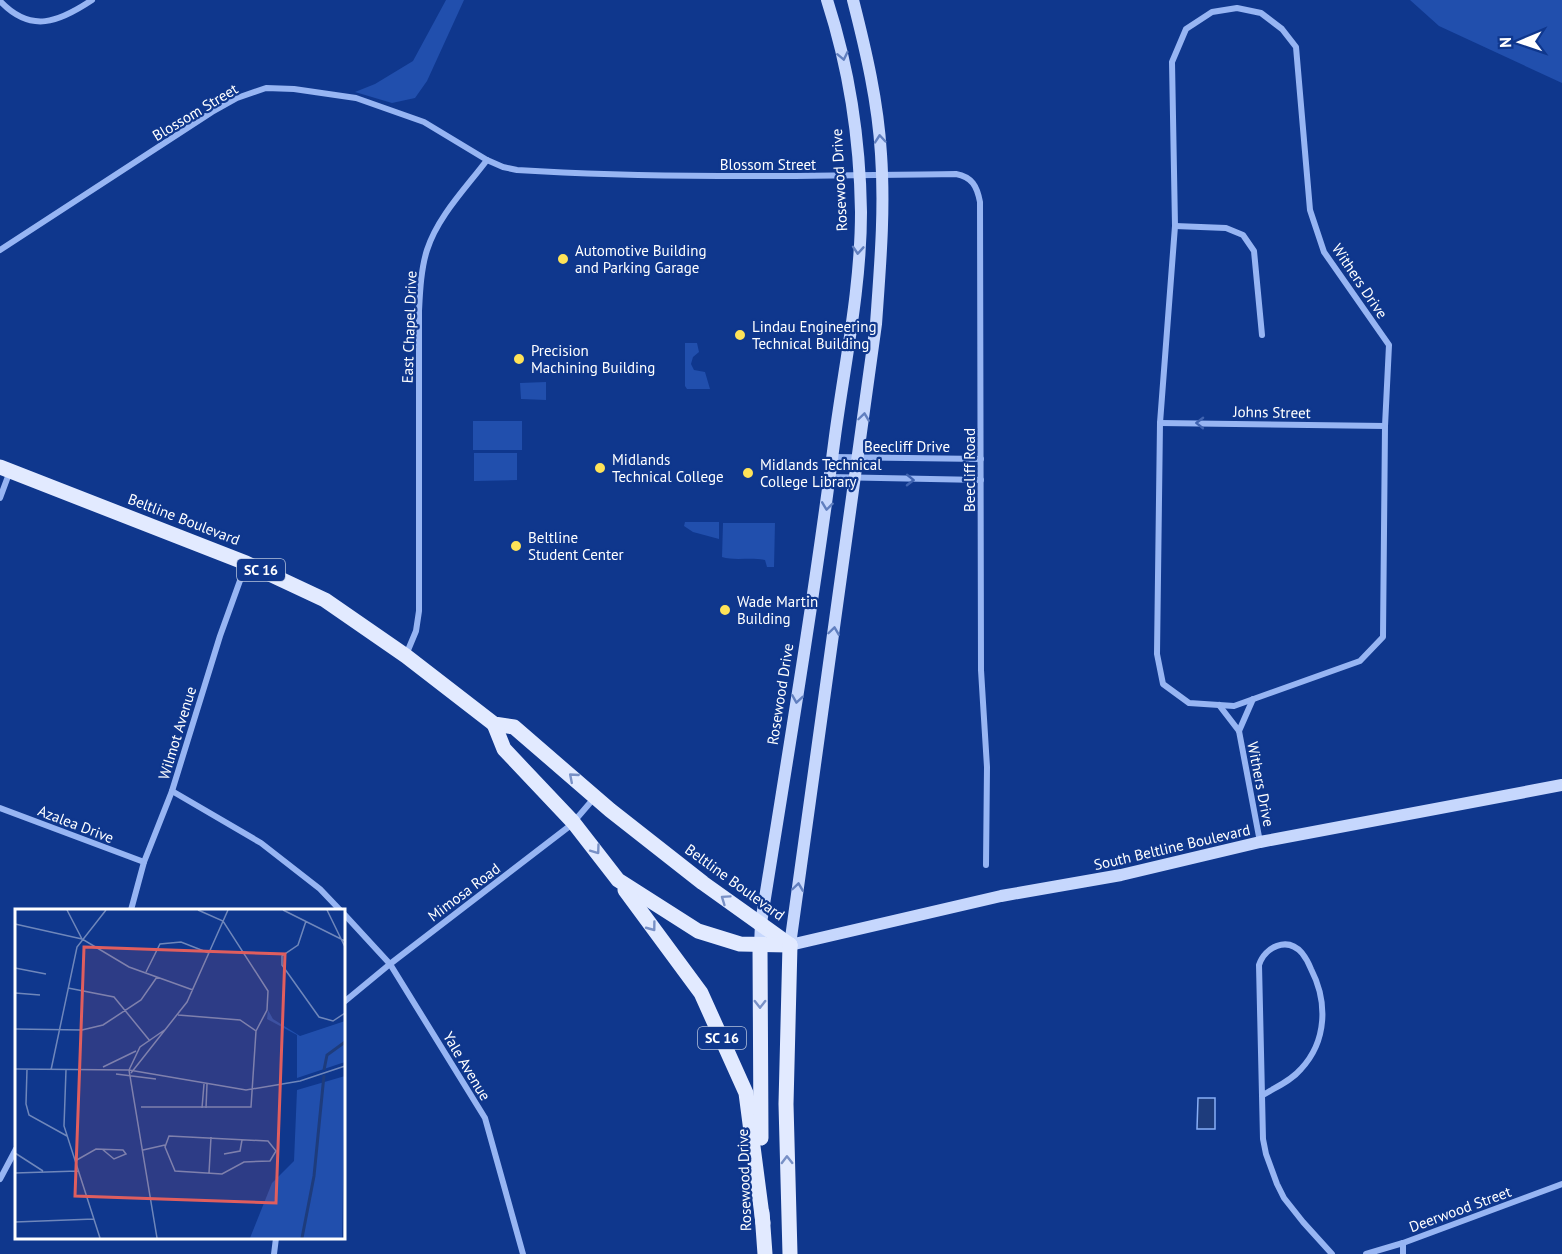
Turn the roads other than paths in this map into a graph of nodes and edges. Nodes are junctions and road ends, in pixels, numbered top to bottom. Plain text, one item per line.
1 (92, 0) edge
2 (827, 0) edge
3 (853, 0) edge
4 (0, 1) edge
5 (487, 160) junction
6 (870, 176) junction
7 (1175, 226) junction
8 (0, 250) edge
9 (1263, 335) dead end
10 (1160, 423) junction
11 (1385, 426) junction
12 (833, 457) junction
13 (858, 458) junction
14 (981, 459) junction
15 (5, 469) edge
16 (830, 477) junction
17 (855, 479) junction
18 (981, 480) junction
19 (0, 498) edge
20 (246, 563) junction
21 (406, 656) junction
22 (1253, 699) junction
23 (1219, 705) junction
24 (494, 724) junction
25 (1239, 731) junction
26 (1562, 785) edge
27 (172, 791) junction
28 (595, 797) junction
29 (0, 808) edge
30 (574, 823) junction
31 (1260, 842) junction
32 (144, 862) junction
33 (986, 865) dead end
34 (618, 880) junction
35 (131, 909) edge
36 (339, 909) edge
37 (345, 915) edge
38 (761, 923) junction
39 (790, 945) junction
40 (760, 946) junction
41 (390, 964) junction
42 (345, 1001) edge
43 (1263, 1095) junction
44 (15, 1151) edge
45 (0, 1179) edge
46 (1562, 1184) edge
47 (763, 1223) junction
48 (276, 1239) edge
49 (1402, 1243) junction
50 (274, 1254) edge
51 (523, 1254) edge
52 (765, 1254) edge
53 (790, 1254) edge
54 (1332, 1254) edge
55 (1366, 1254) edge
56 (1403, 1254) edge

1 - 4 street
2 -> 6 main road, Rosewood Drive
6 -> 3 main road, Rosewood Drive
5 - 6 street, Blossom Street
5 - 8 street, Blossom Street
5 - 21 street, East Chapel Drive
6 -> 12 main road, Rosewood Drive
13 -> 6 main road, Rosewood Drive
6 - 14 street, Beecliff Road
7 - 9 street
7 - 10 street, Withers Drive
7 - 11 street, Withers Drive
11 -> 10 street, Johns Street
10 - 23 street, Withers Drive
11 - 22 street, Withers Drive
12 - 13 street, Beecliff Drive
12 - 16 main road, Rosewood Drive
13 - 14 street, Beecliff Drive
13 - 17 main road, Rosewood Drive
14 - 18 street, Beecliff Road
15 - 19 street
15 - 20 main road, Beltline Boulevard / SC 16
16 - 17 street
16 -> 38 main road, Rosewood Drive
17 -> 18 street
39 -> 17 main road, Rosewood Drive
18 - 33 street, Beecliff Road
20 - 21 main road, Beltline Boulevard / SC 16
20 - 27 street, Wilmot Avenue
21 - 24 main road, Beltline Boulevard / SC 16
22 - 23 street, Withers Drive
22 - 25 street, Withers Drive
23 - 25 street, Withers Drive
28 -> 24 main road, Beltline Boulevard / SC 16
24 - 30 main road, Beltline Boulevard / SC 16
25 - 31 street, Withers Drive
26 - 31 main road, South Beltline Boulevard
27 - 32 street, Wilmot Avenue
27 - 36 street
28 - 30 street, Mimosa Road
38 -> 28 main road, Beltline Boulevard / SC 16
29 - 32 street, Azalea Drive
30 -> 34 main road, Beltline Boulevard / SC 16
30 - 41 street, Mimosa Road
31 - 39 main road, South Beltline Boulevard
32 - 35 street, Wilmot Avenue
34 - 40 main road, Beltline Boulevard
34 -> 47 main road, SC 16
37 - 41 street, Yale Avenue
38 - 39 main road, Beltline Boulevard / SC 16
38 - 40 main road, Rosewood Drive
39 - 40 main road, Beltline Boulevard
53 -> 39 main road, Rosewood Drive
40 -> 47 main road, Rosewood Drive
41 - 42 street, Mimosa Road
41 - 51 street, Yale Avenue
43 - 43 street
43 - 54 street
44 - 45 street
46 - 49 street, Deerwood Street
47 - 52 main road, Rosewood Drive / SC 16
48 - 50 street
49 - 55 street, Deerwood Street
49 - 56 street

